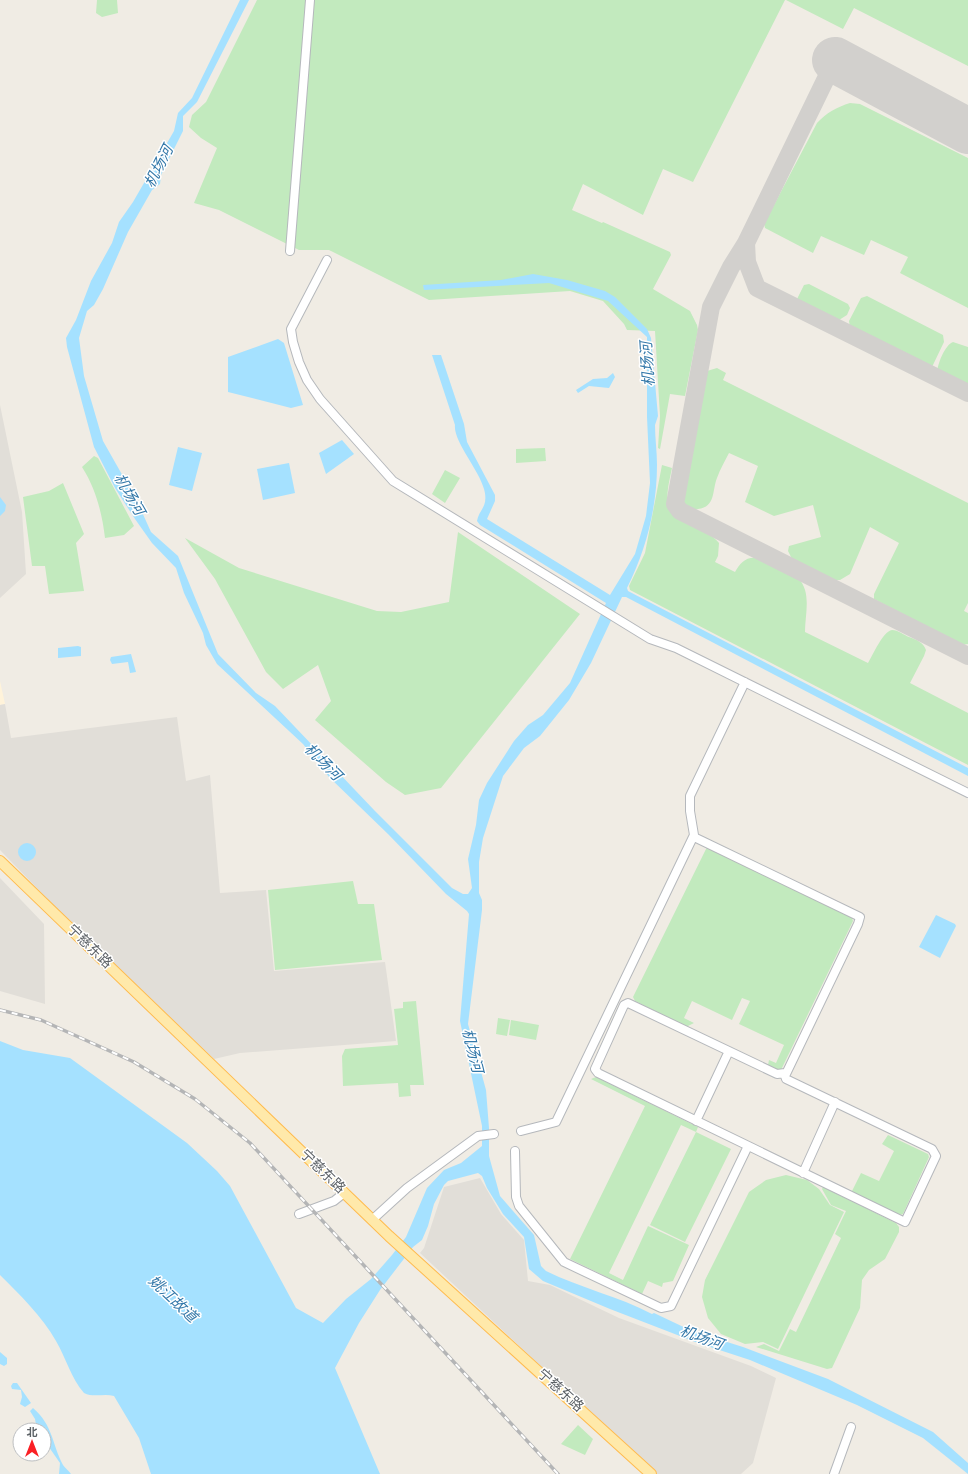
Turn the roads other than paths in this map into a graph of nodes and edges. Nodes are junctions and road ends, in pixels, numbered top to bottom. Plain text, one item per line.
1 (310, 0) edge
2 (290, 251) dead end
3 (327, 260) dead end
4 (745, 682) junction
5 (968, 793) edge
6 (694, 837) junction
7 (0, 861) edge
8 (729, 1051) junction
9 (785, 1073) junction
10 (835, 1102) junction
11 (696, 1121) junction
12 (521, 1131) dead end
13 (494, 1134) dead end
14 (748, 1146) junction
15 (515, 1151) dead end
16 (803, 1173) junction
17 (344, 1193) junction
18 (299, 1214) dead end
19 (372, 1220) junction
20 (851, 1427) dead end
21 (651, 1474) edge
22 (834, 1474) edge

1 - 2 street
3 - 4 street
4 - 5 street
4 - 6 street
6 - 9 street
6 - 12 street
7 - 17 main road, 宁慈东路
8 - 9 street
8 - 11 street
8 - 11 street
9 - 10 street
10 - 16 street
10 - 16 street
11 - 14 street
13 - 19 street
14 - 15 street
14 - 16 street
17 - 18 street
17 - 19 main road, 宁慈东路
19 - 21 main road, 宁慈东路
20 - 22 street

